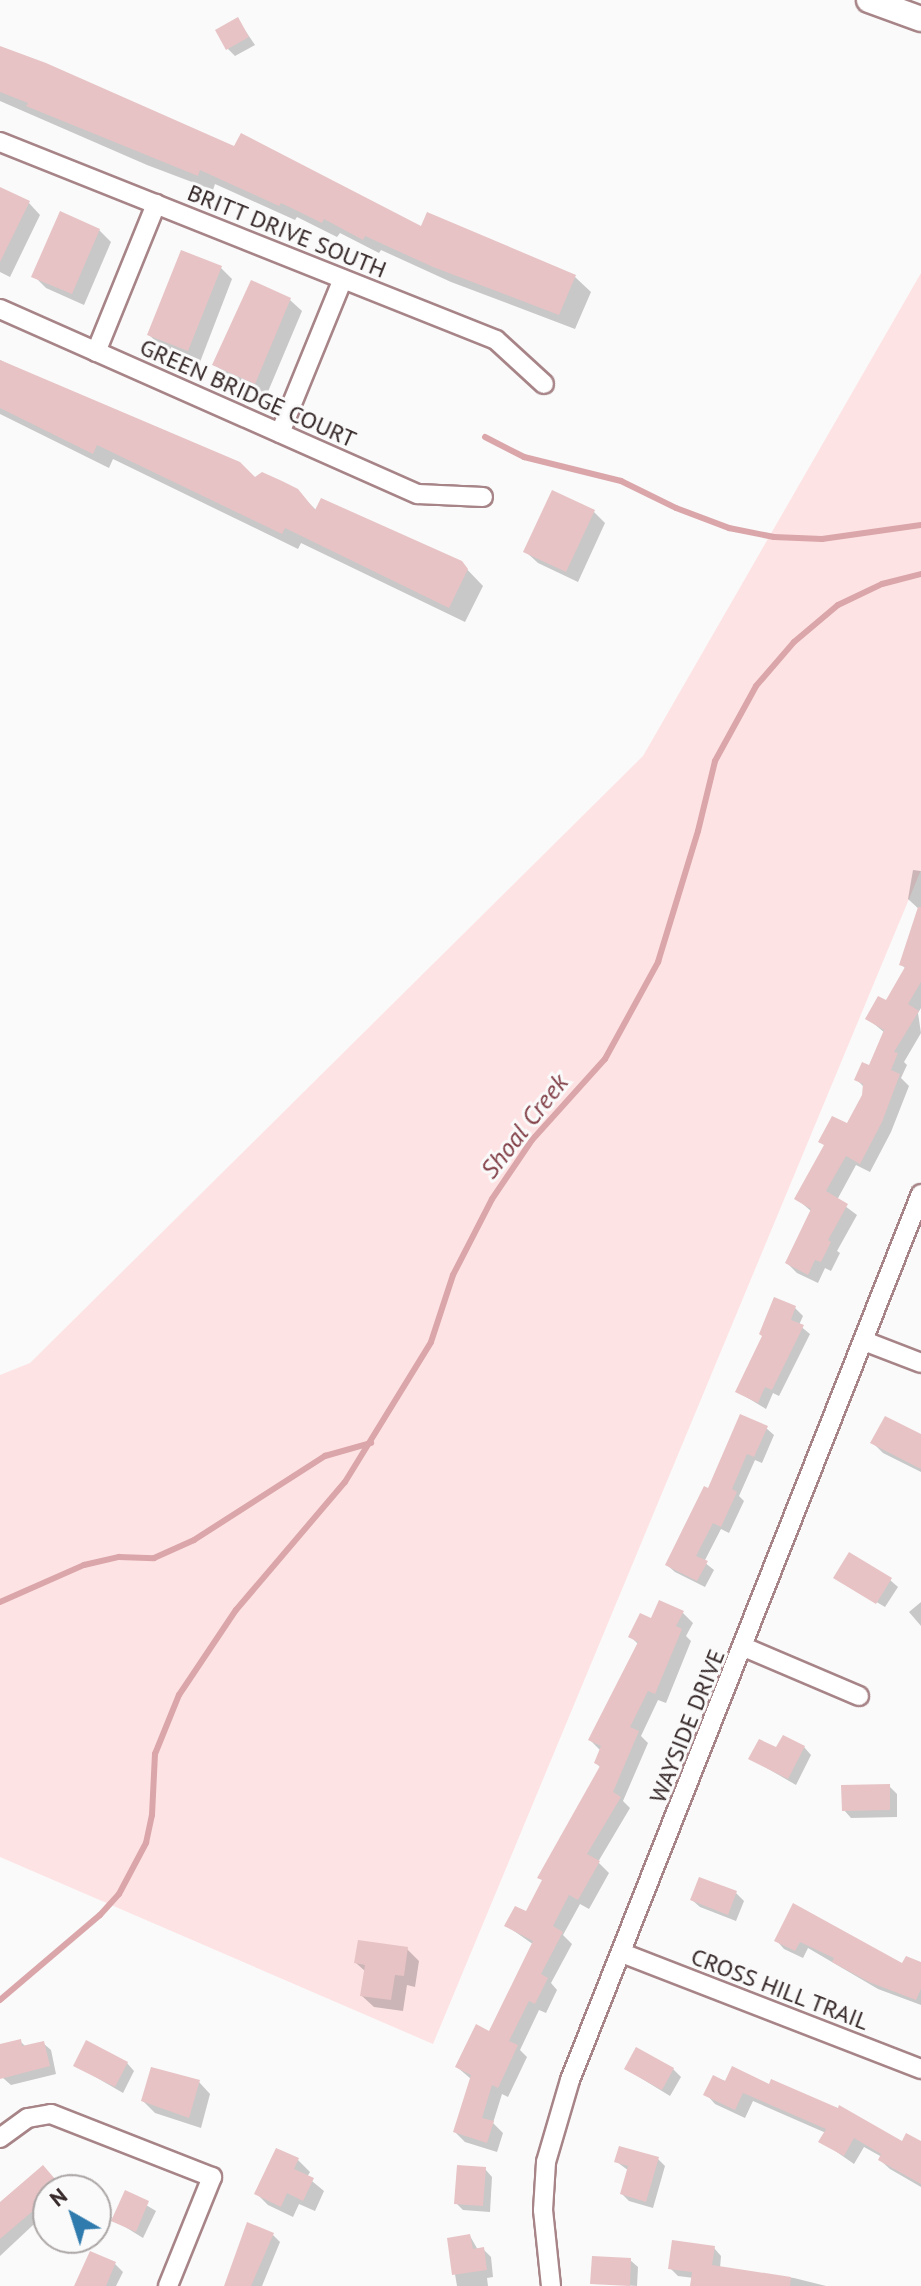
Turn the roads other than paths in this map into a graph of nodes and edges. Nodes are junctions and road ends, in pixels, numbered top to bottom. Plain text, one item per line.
1 (869, 0) edge
2 (921, 19) edge
3 (0, 142) edge
4 (156, 204) junction
5 (343, 279) junction
6 (0, 309) edge
7 (96, 352) junction
8 (544, 384) dead end
9 (280, 433) junction
10 (483, 497) dead end
11 (921, 1194) edge
12 (864, 1341) junction
13 (921, 1363) edge
14 (744, 1647) junction
15 (859, 1696) dead end
16 (622, 1953) junction
17 (921, 2069) edge
18 (0, 2138) edge
19 (168, 2286) edge
20 (551, 2286) edge

1 - 2 street
3 - 4 street, BRITT DRIVE SOUTH
4 - 5 street, BRITT DRIVE SOUTH
4 - 7 street
5 - 8 street, BRITT DRIVE SOUTH
5 - 9 street
6 - 7 street, GREEN BRIDGE COURT
7 - 9 street, GREEN BRIDGE COURT
9 - 10 street, GREEN BRIDGE COURT
11 - 12 street, WAYSIDE DRIVE
12 - 13 street
12 - 14 street, WAYSIDE DRIVE
14 - 15 street
14 - 16 street, WAYSIDE DRIVE
16 - 17 street, CROSS HILL TRAIL
16 - 20 street, WAYSIDE DRIVE
18 - 19 street

